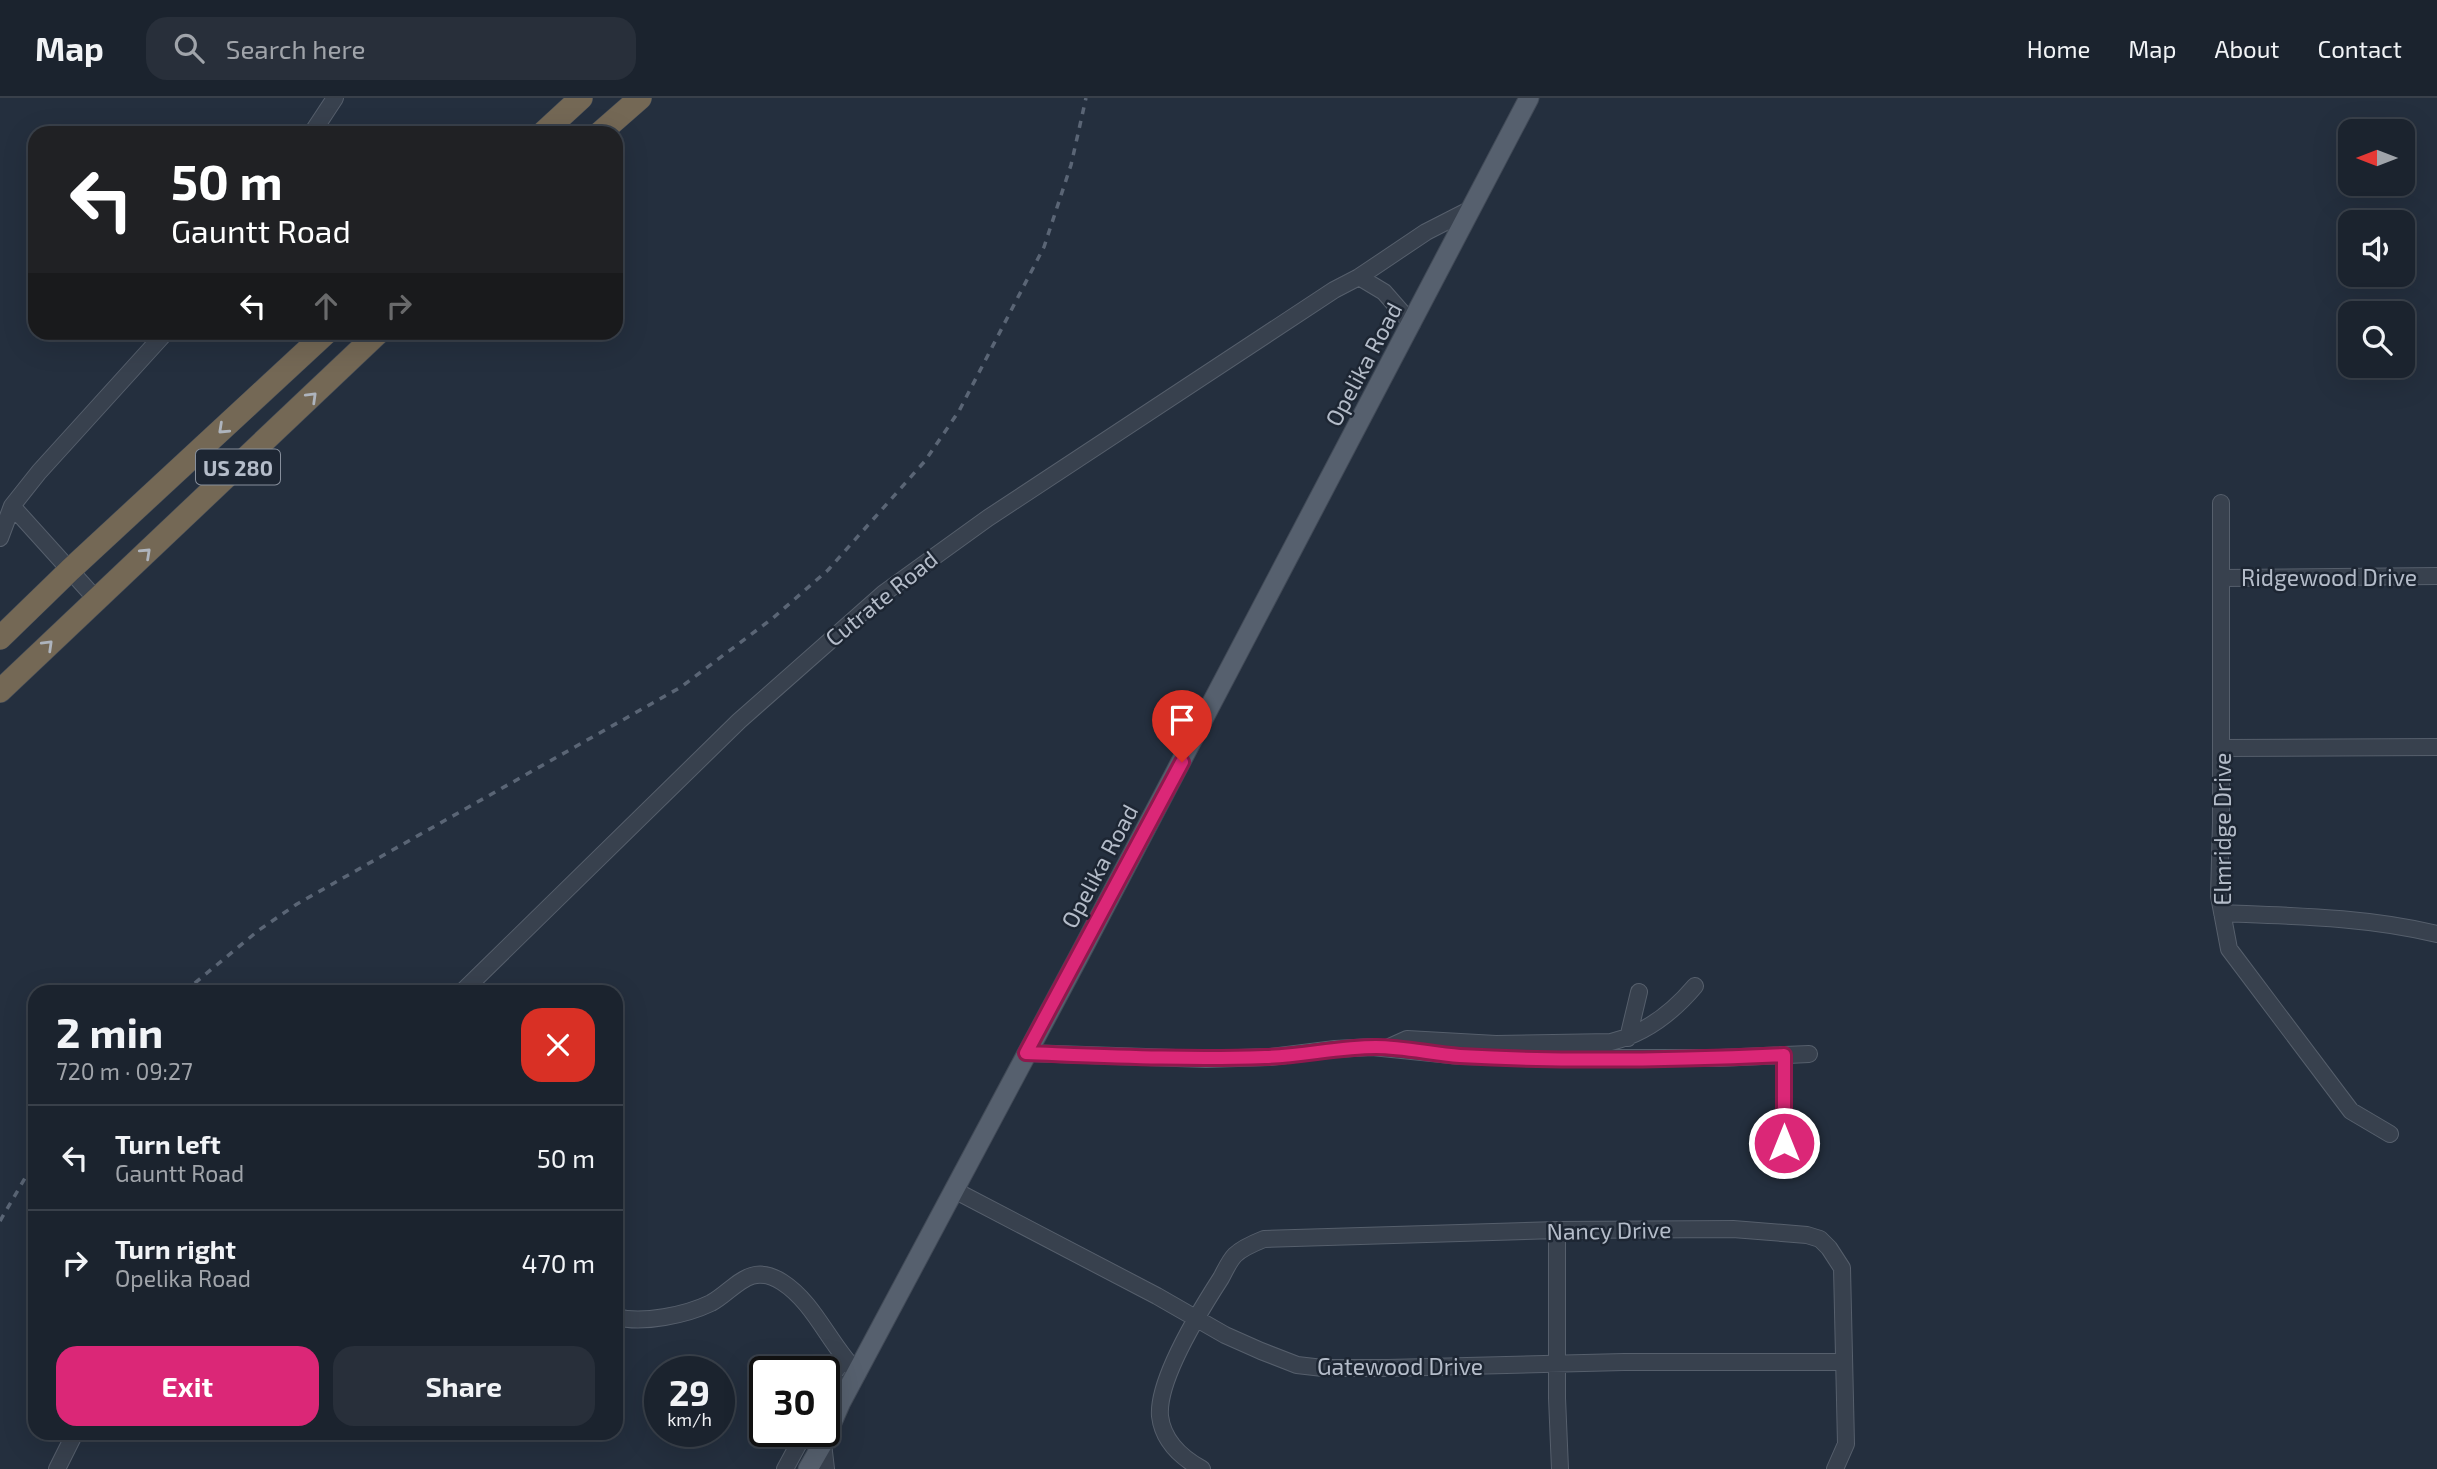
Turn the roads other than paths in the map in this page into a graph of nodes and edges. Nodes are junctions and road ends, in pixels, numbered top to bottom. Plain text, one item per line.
1 (335, 98) edge
2 (581, 98) edge
3 (640, 98) edge
4 (1529, 98) edge
5 (317, 126) edge
6 (551, 126) edge
7 (608, 126) edge
8 (1471, 209) junction
9 (1359, 277) junction
10 (1412, 324) junction
11 (159, 340) edge
12 (318, 340) edge
13 (371, 340) edge
14 (2221, 503) dead end
15 (12, 506) junction
16 (0, 538) edge
17 (70, 570) junction
18 (2437, 576) edge
19 (2221, 578) junction
20 (96, 599) junction
21 (0, 638) edge
22 (0, 691) edge
23 (2437, 747) edge
24 (2221, 748) junction
25 (2222, 913) junction
26 (2437, 934) edge
27 (469, 985) edge
28 (1695, 986) dead end
29 (1639, 992) dead end
30 (1628, 1038) junction
31 (1387, 1048) junction
32 (1026, 1053) junction
33 (1808, 1054) dead end
34 (1784, 1055) junction
35 (2390, 1135) dead end
36 (1784, 1143) dead end
37 (956, 1191) junction
38 (1557, 1230) junction
39 (623, 1318) edge
40 (1196, 1318) junction
41 (1844, 1362) junction
42 (1557, 1364) junction
43 (851, 1366) junction
44 (840, 1374) edge
45 (840, 1404) edge
46 (72, 1440) edge
47 (797, 1447) edge
48 (821, 1447) edge
49 (823, 1447) edge
50 (57, 1469) edge
51 (785, 1469) edge
52 (808, 1469) edge
53 (826, 1469) edge
54 (1202, 1469) edge
55 (1560, 1469) edge
56 (1835, 1469) edge

1 - 5 street
2 - 6 highway
3 - 7 highway
4 - 8 main road, Opelika Road
8 - 9 street, Cutrate Road
8 - 10 main road, Opelika Road
9 - 10 street
9 - 27 street, Cutrate Road
10 - 32 main road, Opelika Road
11 - 15 street
12 -> 17 highway, US 280
20 -> 13 highway, US 280
14 - 19 street, Elmridge Drive
15 - 16 street
15 - 17 street
17 - 20 street
17 - 21 highway, US 280
18 - 19 street, Ridgewood Drive
19 - 24 street, Elmridge Drive
22 -> 20 highway, US 280
23 - 24 street
24 - 25 street, Elmridge Drive
25 - 26 street
25 - 35 street, Elmridge Drive
28 - 30 street
29 - 30 street
30 - 31 street
31 - 32 street
31 - 34 street
32 - 37 main road, Opelika Road
33 - 34 street
34 - 36 street
37 - 40 street, Gatewood Drive
37 - 43 main road, Opelika Road
38 - 40 street, Nancy Drive
38 - 41 street, Nancy Drive
38 - 42 street
39 - 43 street
40 - 42 street, Gatewood Drive
40 - 54 street, Nancy Drive
41 - 42 street, Gatewood Drive
41 - 56 street, Nancy Drive
42 - 55 street
43 - 44 street
43 - 45 main road, Opelika Road
46 - 50 street
47 - 51 street
48 - 52 main road, Opelika Road
49 - 53 street

